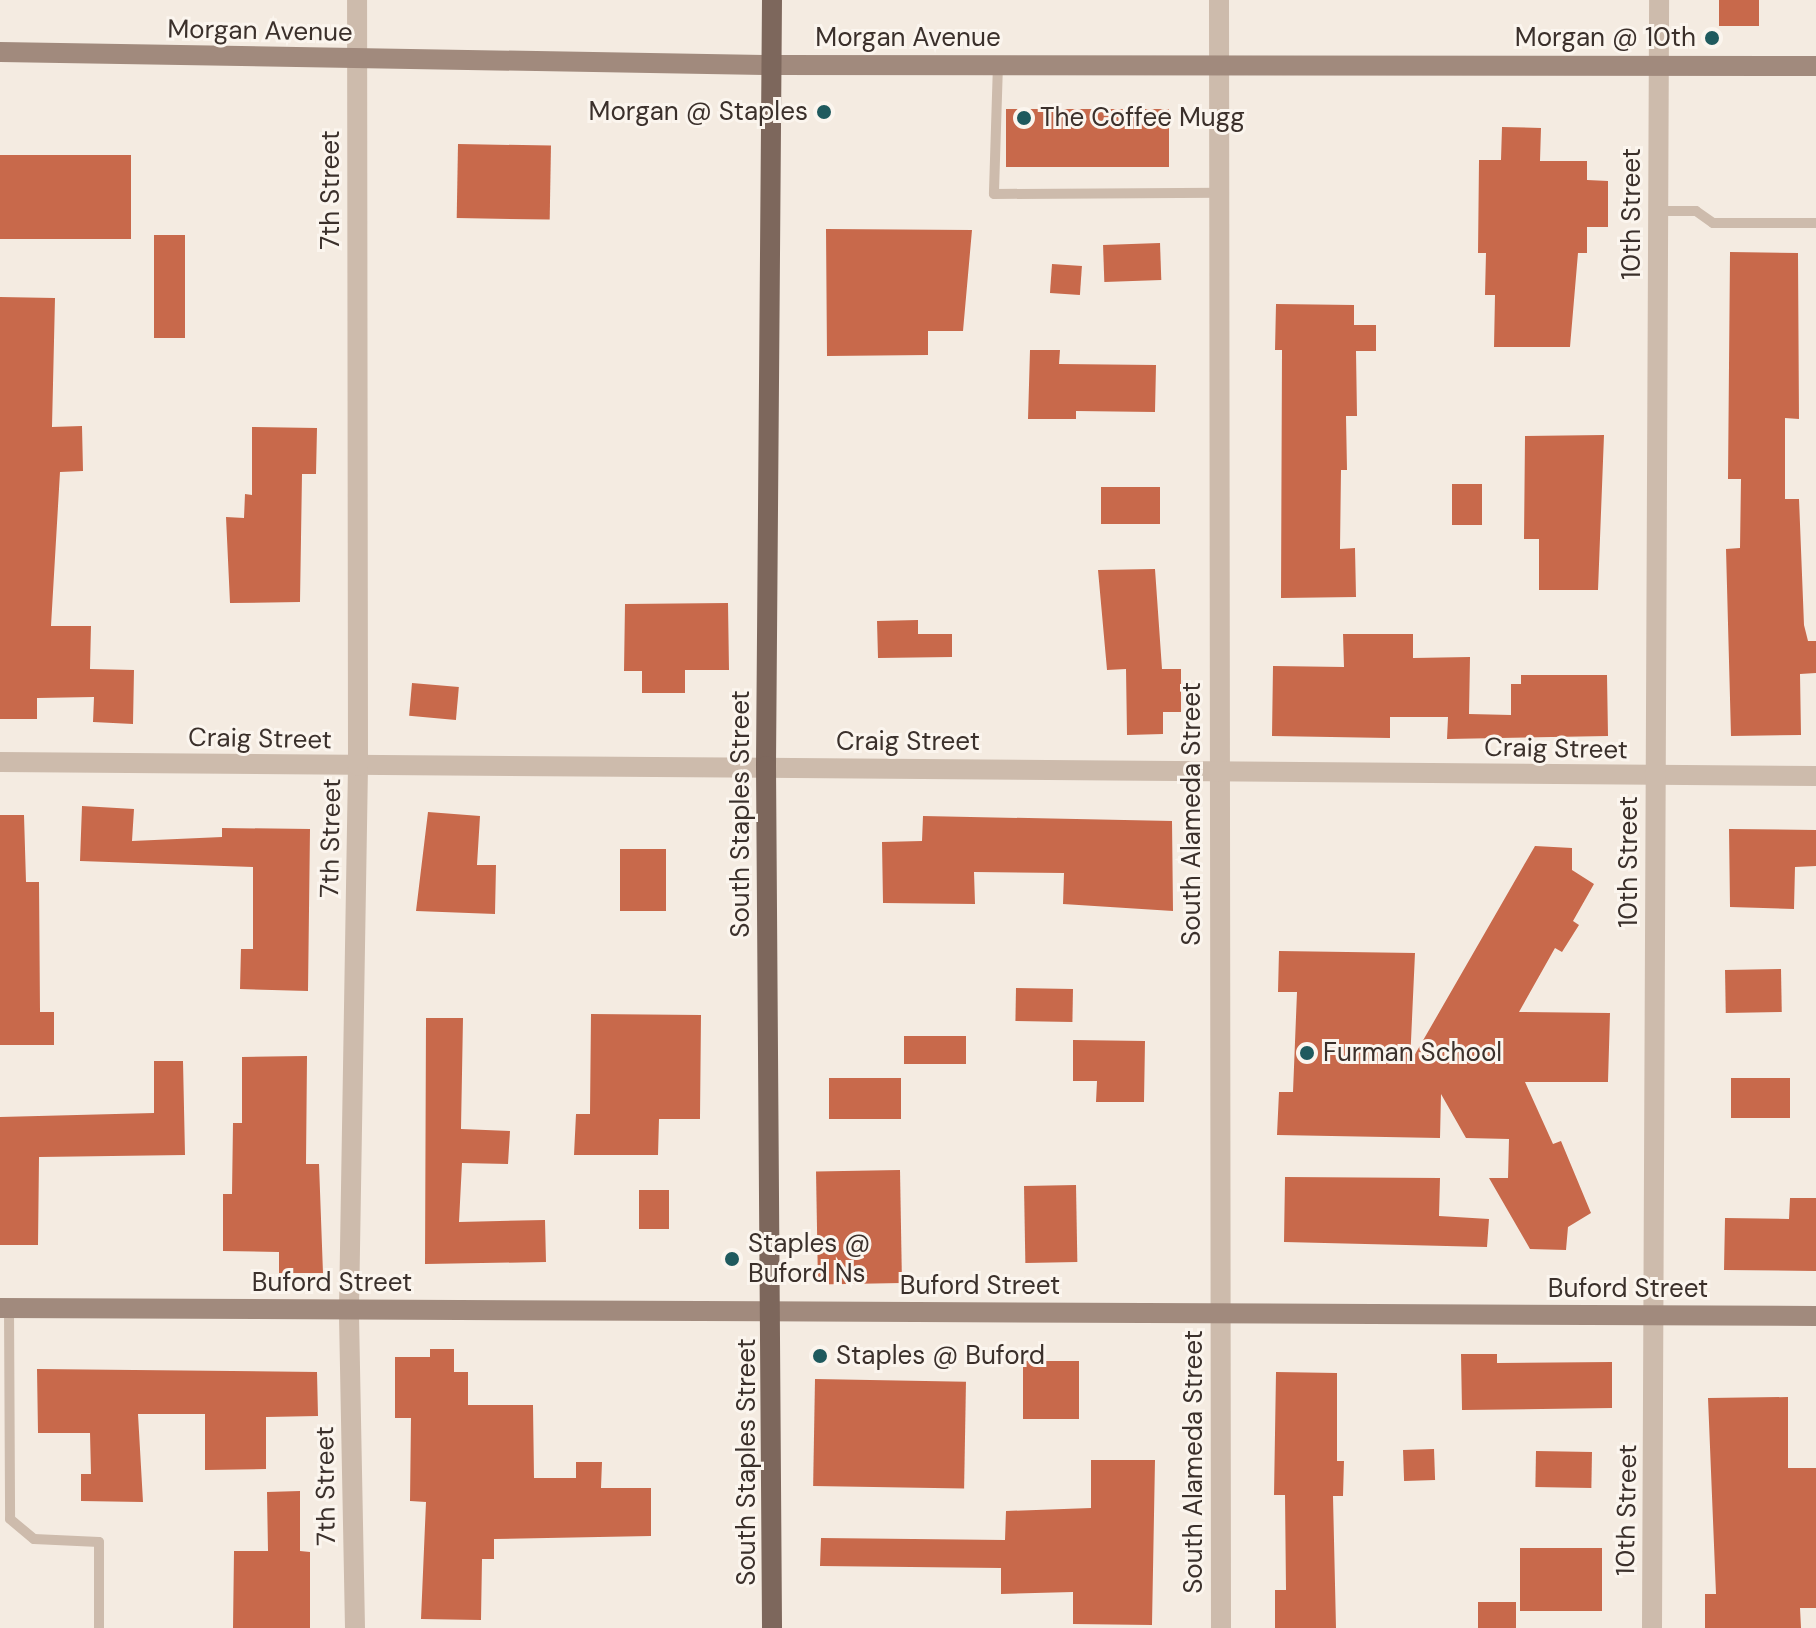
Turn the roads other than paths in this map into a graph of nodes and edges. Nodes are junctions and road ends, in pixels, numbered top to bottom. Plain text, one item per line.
1 (357, 0) edge
2 (772, 0) edge
3 (1219, 0) edge
4 (1659, 0) edge
5 (0, 52) edge
6 (357, 59) junction
7 (998, 64) junction
8 (1219, 64) junction
9 (771, 65) junction
10 (1659, 66) junction
11 (1816, 66) edge
12 (1220, 193) junction
13 (1658, 211) junction
14 (1816, 223) edge
15 (0, 762) edge
16 (358, 766) junction
17 (766, 766) junction
18 (1217, 770) junction
19 (1816, 776) edge
20 (1654, 777) junction
21 (4, 1308) edge
22 (349, 1309) junction
23 (773, 1311) junction
24 (1220, 1313) junction
25 (1657, 1315) junction
26 (1816, 1316) edge
27 (99, 1628) edge
28 (355, 1628) edge
29 (772, 1628) edge
30 (1221, 1628) edge
31 (1652, 1628) edge

1 - 6 street, 7th Street
2 - 9 main road, South Staples Street
3 - 8 street, South Alameda Street
4 - 10 street, 10th Street
5 - 6 main road, Morgan Avenue
6 - 9 main road, Morgan Avenue
6 - 16 street, 7th Street
7 - 8 main road, Morgan Avenue
7 - 9 main road, Morgan Avenue
7 - 12 lane
8 - 10 main road, Morgan Avenue
8 - 12 street, South Alameda Street
9 - 17 main road, South Staples Street
10 - 11 main road, Morgan Avenue
10 - 13 street, 10th Street
12 - 18 street, South Alameda Street
13 - 14 lane
13 - 20 street, 10th Street
15 - 16 street, Craig Street
16 - 17 street, Craig Street
16 - 22 street, 7th Street
17 - 18 street, Craig Street
17 - 23 main road, South Staples Street
18 - 20 street, Craig Street
18 - 24 street, South Alameda Street
19 - 20 street, Craig Street
20 - 25 street, 10th Street
21 - 22 main road, Buford Street
21 - 27 lane
22 - 23 main road, Buford Street
22 - 28 street, 7th Street
23 - 24 main road, Buford Street
23 - 29 main road, South Staples Street
24 - 25 main road, Buford Street
24 - 30 street, South Alameda Street
25 - 26 main road, Buford Street
25 - 31 street, 10th Street

